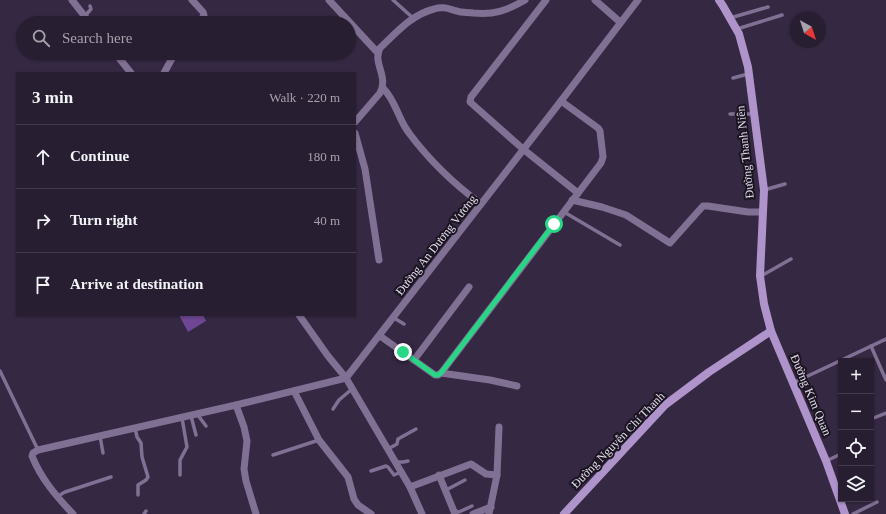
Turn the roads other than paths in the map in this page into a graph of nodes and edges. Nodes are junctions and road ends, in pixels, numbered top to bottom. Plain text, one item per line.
1 (72, 0) edge
2 (192, 0) edge
3 (329, 0) edge
4 (393, 0) edge
5 (450, 0) edge
6 (524, 0) edge
7 (546, 0) edge
8 (594, 0) edge
9 (638, 0) edge
10 (719, 0) edge
11 (90, 6) dead end
12 (768, 7) dead end
13 (449, 8) junction
14 (782, 15) dead end
15 (85, 16) joint
16 (204, 16) edge
17 (344, 16) edge
18 (413, 18) junction
19 (730, 18) junction
20 (620, 22) junction
21 (356, 29) edge
22 (736, 29) junction
23 (378, 52) junction
24 (120, 60) edge
25 (171, 60) edge
26 (130, 72) edge
27 (165, 72) edge
28 (748, 74) junction
29 (733, 78) dead end
30 (383, 88) junction
31 (561, 101) junction
32 (730, 114) dead end
33 (754, 114) junction
34 (356, 121) edge
35 (356, 137) edge
36 (523, 149) junction
37 (785, 184) dead end
38 (764, 190) junction
39 (578, 193) junction
40 (572, 200) junction
41 (481, 204) junction
42 (563, 212) junction
43 (763, 212) junction
44 (620, 245) dead end
45 (791, 259) dead end
46 (379, 260) dead end
47 (760, 276) junction
48 (469, 287) dead end
49 (300, 316) edge
50 (394, 318) junction
51 (404, 324) dead end
52 (771, 331) junction
53 (380, 336) junction
54 (886, 339) edge
55 (871, 346) junction
56 (414, 360) junction
57 (0, 371) edge
58 (441, 373) junction
59 (346, 378) junction
60 (886, 380) edge
61 (793, 383) junction
62 (517, 386) dead end
63 (352, 389) junction
64 (294, 391) junction
65 (236, 405) junction
66 (333, 409) dead end
67 (886, 413) edge
68 (194, 415) junction
69 (182, 418) junction
70 (874, 418) edge
71 (206, 426) dead end
72 (499, 427) dead end
73 (135, 428) junction
74 (416, 429) dead end
75 (196, 435) dead end
76 (100, 436) junction
77 (320, 440) junction
78 (388, 449) junction
79 (38, 450) junction
80 (103, 453) dead end
81 (273, 454) dead end
82 (838, 455) edge
83 (408, 461) dead end
84 (826, 461) junction
85 (395, 462) junction
86 (371, 471) dead end
87 (401, 472) junction
88 (180, 475) dead end
89 (439, 475) junction
90 (497, 475) junction
91 (111, 477) dead end
92 (465, 480) dead end
93 (410, 487) junction
94 (446, 493) junction
95 (138, 495) dead end
96 (58, 496) junction
97 (877, 502) dead end
98 (472, 506) dead end
99 (490, 511) edge
100 (454, 512) edge
101 (73, 514) edge
102 (256, 514) edge
103 (371, 514) edge
104 (422, 514) edge
105 (473, 514) edge
106 (564, 514) edge
107 (845, 514) edge
108 (853, 514) edge

1 - 15 street
2 - 16 street
3 - 17 street
4 - 18 lane
5 - 13 street
6 - 13 street
7 - 36 street
8 - 20 street
9 - 20 street, Đường An Dương Vương
10 - 19 main road, Đường Thanh Niên
11 - 15 lane
12 - 19 lane
13 - 18 street
14 - 22 lane
18 - 23 street
19 - 22 main road, Đường Thanh Niên
20 - 31 street, Đường An Dương Vương
21 - 23 street
22 - 28 main road, Đường Thanh Niên
23 - 30 street
24 - 26 street
25 - 27 street
28 - 29 lane
28 - 33 main road, Đường Thanh Niên
30 - 34 street
30 - 41 street
31 - 36 street, Đường An Dương Vương
31 - 39 street
32 - 33 lane
33 - 38 main road, Đường Thanh Niên
35 - 46 street
36 - 39 street
36 - 41 street, Đường An Dương Vương
37 - 38 lane
38 - 43 main road, Đường Thanh Niên
39 - 40 street
40 - 42 street
40 - 43 street
41 - 50 street, Đường An Dương Vương
42 - 44 lane
42 - 58 street
43 - 47 main road, Đường Thanh Niên
45 - 47 lane
47 - 52 main road, Đường Thanh Niên
48 - 56 street
49 - 59 street
50 - 51 lane
50 - 53 street, Đường An Dương Vương
52 - 61 main road, Đường Kim Quan
52 - 106 main road, Đường Nguyễn Chí Thanh
53 - 56 street
53 - 59 street, Đường An Dương Vương
54 - 55 lane
55 - 60 lane
55 - 61 lane
56 - 58 street
57 - 79 lane
58 - 62 street
59 - 63 street
59 - 64 street
61 - 84 main road, Đường Kim Quan
63 - 66 lane
63 - 78 street
64 - 65 street
64 - 77 street
65 - 68 street
65 - 102 street
67 - 70 lane
68 - 69 street
68 - 71 lane
68 - 75 lane
69 - 73 street
69 - 88 lane
72 - 90 street
73 - 76 street
73 - 95 lane
74 - 78 lane
76 - 79 street
76 - 80 lane
77 - 81 lane
77 - 103 street
78 - 85 street
79 - 96 street
82 - 84 lane
83 - 85 lane
84 - 107 main road, Đường Kim Quan
85 - 87 street
86 - 87 lane
87 - 93 street
89 - 90 street
89 - 93 street
89 - 94 street
90 - 99 street
91 - 96 lane
92 - 94 lane
93 - 104 street
94 - 100 street
96 - 101 street
97 - 108 lane
98 - 100 lane
99 - 105 street

